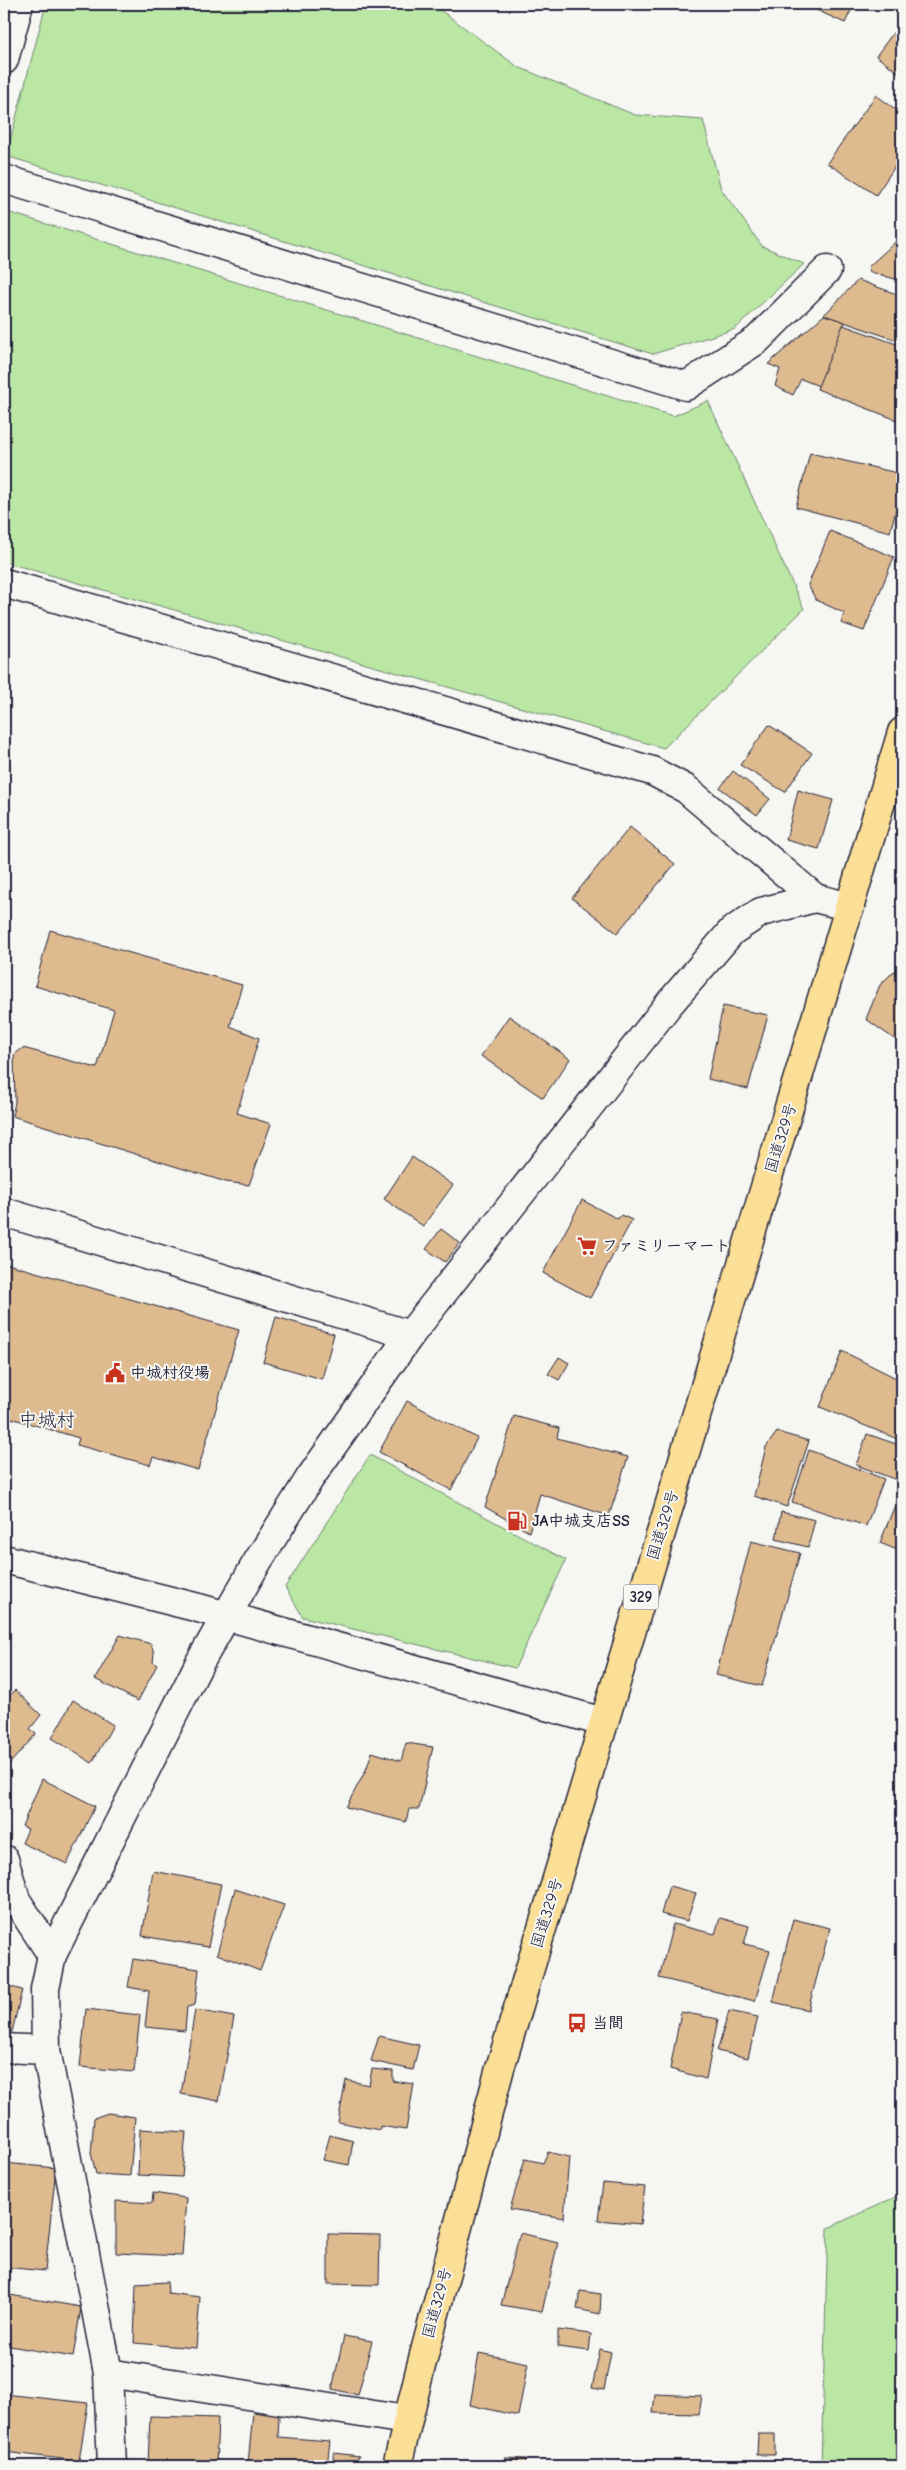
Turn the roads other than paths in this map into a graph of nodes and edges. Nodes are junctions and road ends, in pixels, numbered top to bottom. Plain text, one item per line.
1 (19, 4) edge
2 (4, 60) edge
3 (4, 179) edge
4 (827, 270) dead end
5 (4, 583) edge
6 (902, 732) edge
7 (815, 898) junction
8 (850, 907) junction
9 (4, 1212) edge
10 (410, 1335) junction
11 (4, 1559) edge
12 (227, 1617) junction
13 (603, 1722) junction
14 (4, 1859) edge
15 (52, 1955) junction
16 (4, 2048) edge
17 (46, 2050) junction
18 (108, 2373) junction
19 (406, 2420) junction
20 (112, 2466) edge
21 (397, 2466) edge

1 - 2 street
3 - 4 street
5 - 7 street
6 - 8 highway, 国道329号 / 329
7 - 8 street
7 - 10 street
8 - 13 highway, 国道329号 / 329
9 - 10 street
10 - 12 street
11 - 12 street
12 - 13 street
12 - 15 street
13 - 19 highway, 国道329号 / 329
14 - 15 street
15 - 17 street
16 - 17 street
17 - 18 street
18 - 19 street
18 - 20 street
19 - 21 highway, 国道329号 / 329

